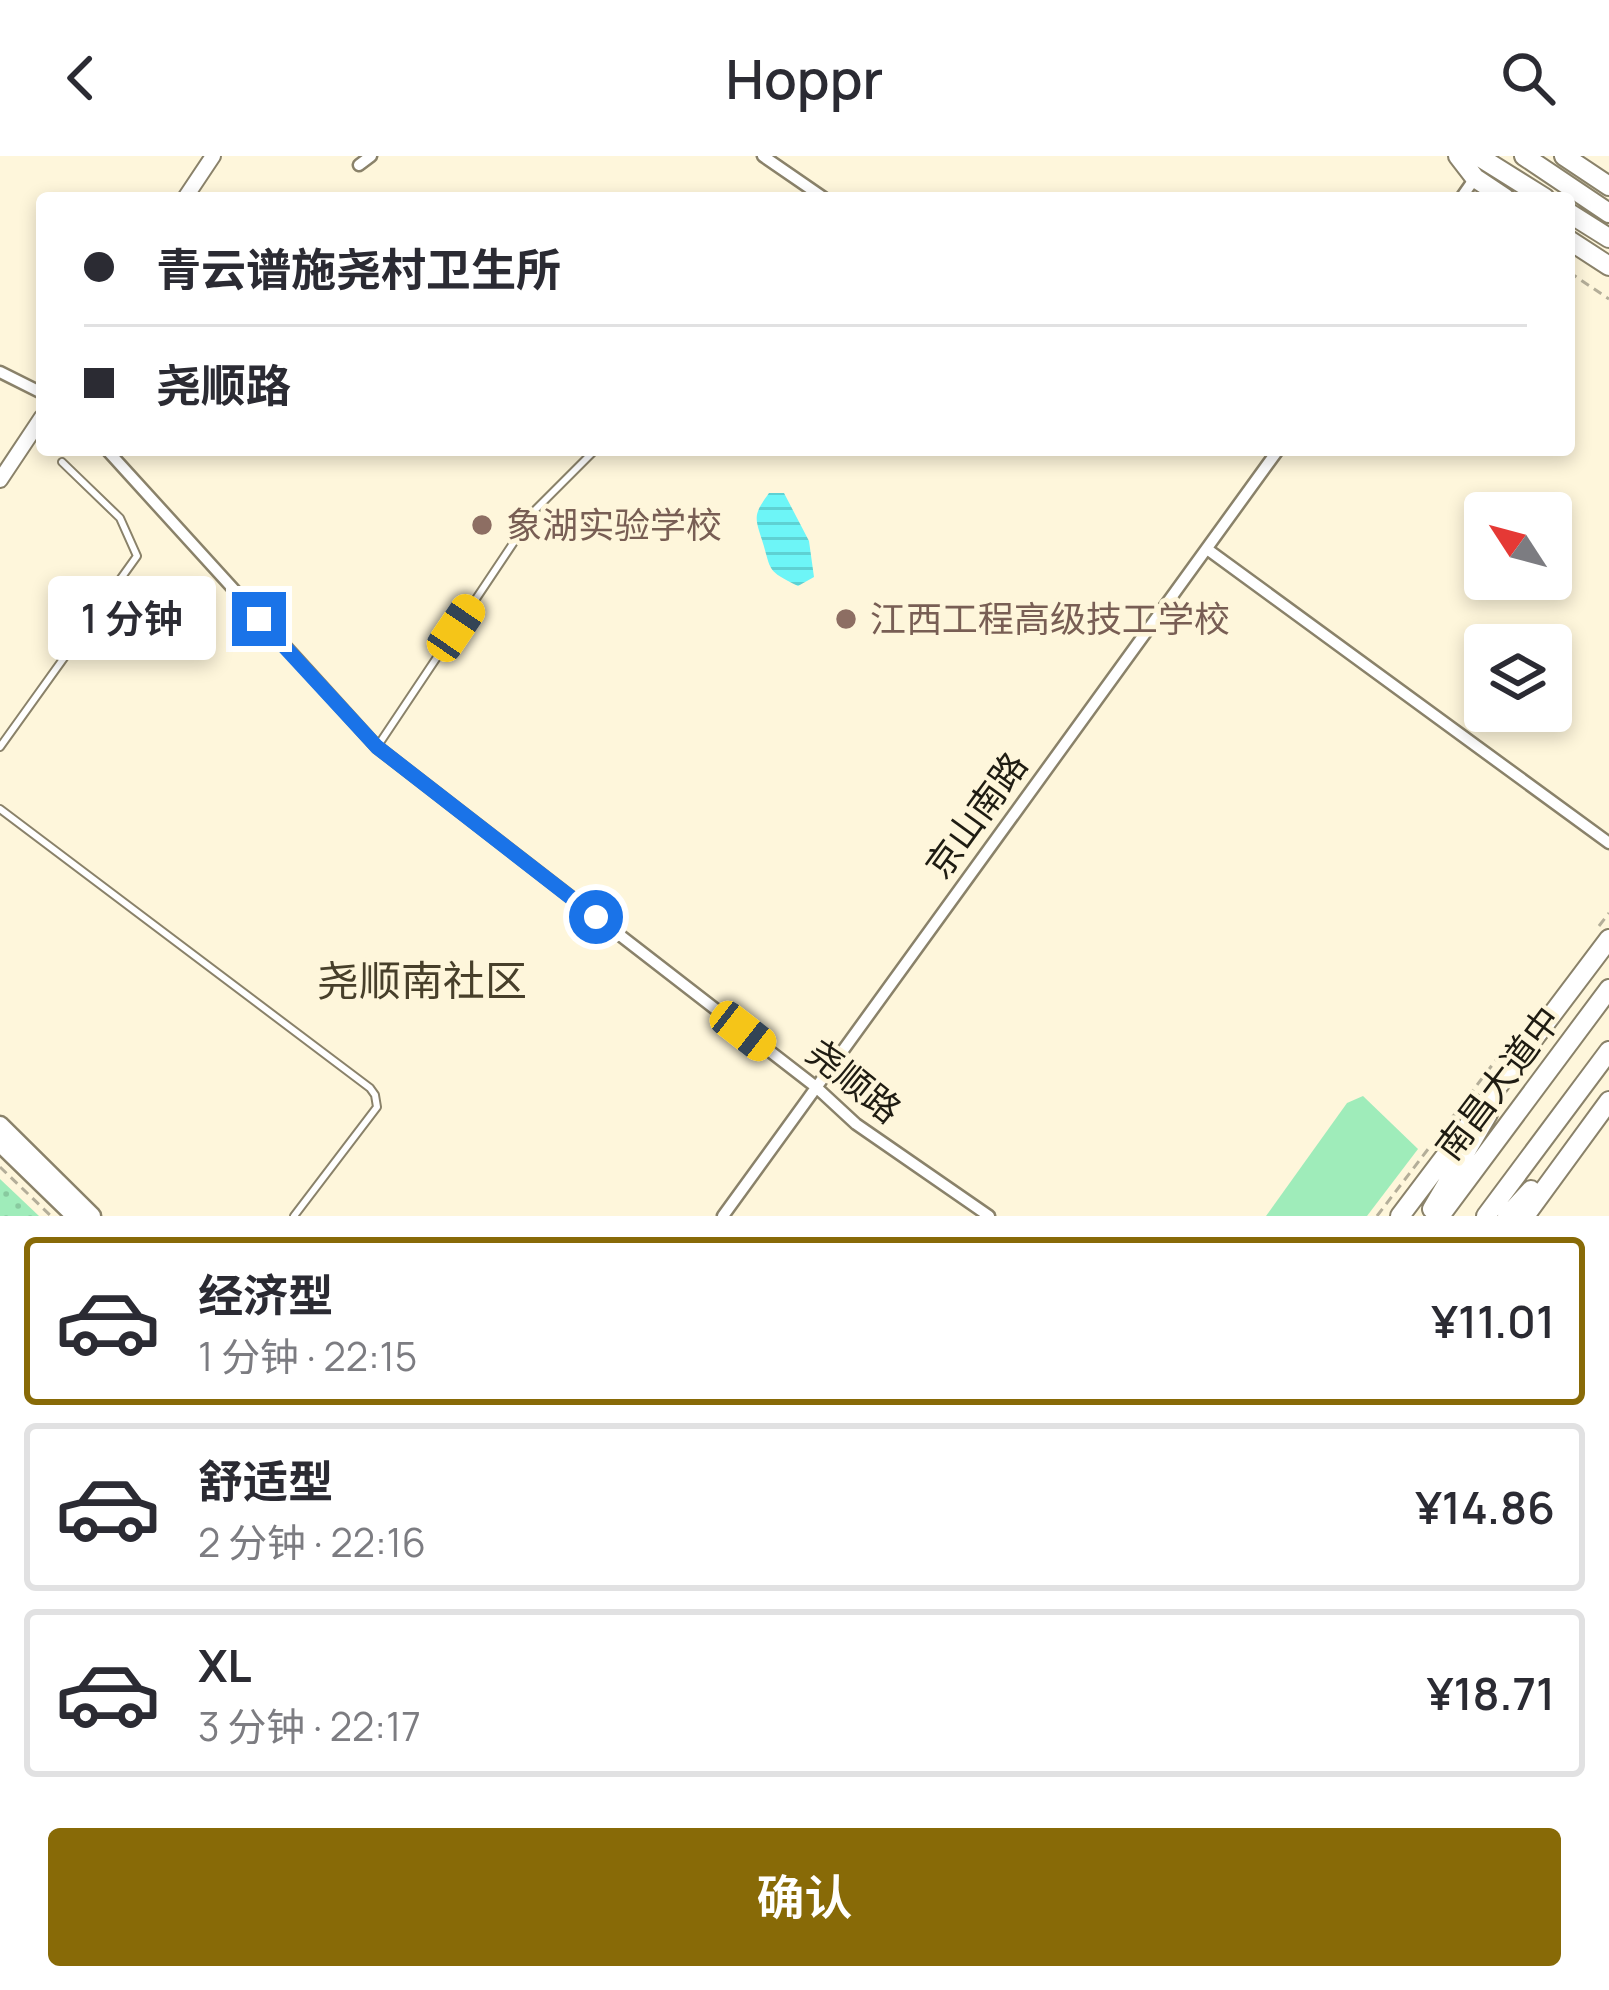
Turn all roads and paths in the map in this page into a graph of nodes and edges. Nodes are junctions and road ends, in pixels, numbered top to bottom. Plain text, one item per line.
1 (213, 156) edge
2 (371, 156) edge
3 (763, 156) edge
4 (1458, 156) edge
5 (1478, 156) edge
6 (1524, 156) edge
7 (1570, 158) edge
8 (359, 165) dead end
9 (1475, 178) junction
10 (1609, 186) edge
11 (189, 192) edge
12 (815, 192) edge
13 (1465, 192) edge
14 (1496, 192) edge
15 (1535, 192) edge
16 (1609, 213) edge
17 (1575, 217) edge
18 (1609, 238) edge
19 (1575, 244) edge
20 (1607, 266) edge
21 (1575, 276) edge
22 (1609, 299) edge
23 (0, 372) edge
24 (36, 390) edge
25 (36, 426) edge
26 (112, 456) edge
27 (589, 456) edge
28 (1274, 456) edge
29 (62, 462) dead end
30 (0, 480) edge
31 (1207, 549) junction
32 (0, 747) edge
33 (377, 747) junction
34 (0, 808) edge
35 (1609, 843) edge
36 (1609, 913) edge
37 (1602, 936) edge
38 (1609, 989) edge
39 (1530, 1043) junction
40 (1508, 1046) dead end
41 (1609, 1051) edge
42 (816, 1088) junction
43 (1604, 1109) edge
44 (0, 1125) edge
45 (0, 1143) edge
46 (0, 1167) edge
47 (51, 1216) edge
48 (75, 1216) edge
49 (92, 1216) edge
50 (294, 1216) edge
51 (723, 1216) edge
52 (989, 1216) edge
53 (1377, 1216) edge
54 (1400, 1216) edge
55 (1428, 1216) edge
56 (1440, 1216) edge
57 (1486, 1216) edge
58 (1507, 1216) edge
59 (1525, 1216) edge

1 - 11 street
2 - 8 street
3 - 12 street
4 - 9 highway
5 - 15 highway
6 - 16 highway
7 - 10 highway
9 - 13 street
9 - 14 highway
17 - 18 highway
19 - 20 highway
21 - 22 path
23 - 24 street
25 - 30 street
26 - 33 street, 尧顺路
27 - 33 lane
28 - 31 street, 京山南路
29 - 32 lane
31 - 35 street
31 - 42 street, 京山南路
33 - 42 street, 尧顺路
34 - 50 lane
36 - 37 path
37 - 39 highway
38 - 56 highway, 南昌大道中
39 - 54 highway
39 - 55 highway
40 - 53 path
41 - 57 highway, 南昌大道中
42 - 51 street, 京山南路
42 - 52 street, 尧顺路
43 - 58 highway
43 - 59 highway
44 - 49 main road
45 - 48 main road
46 - 47 path

